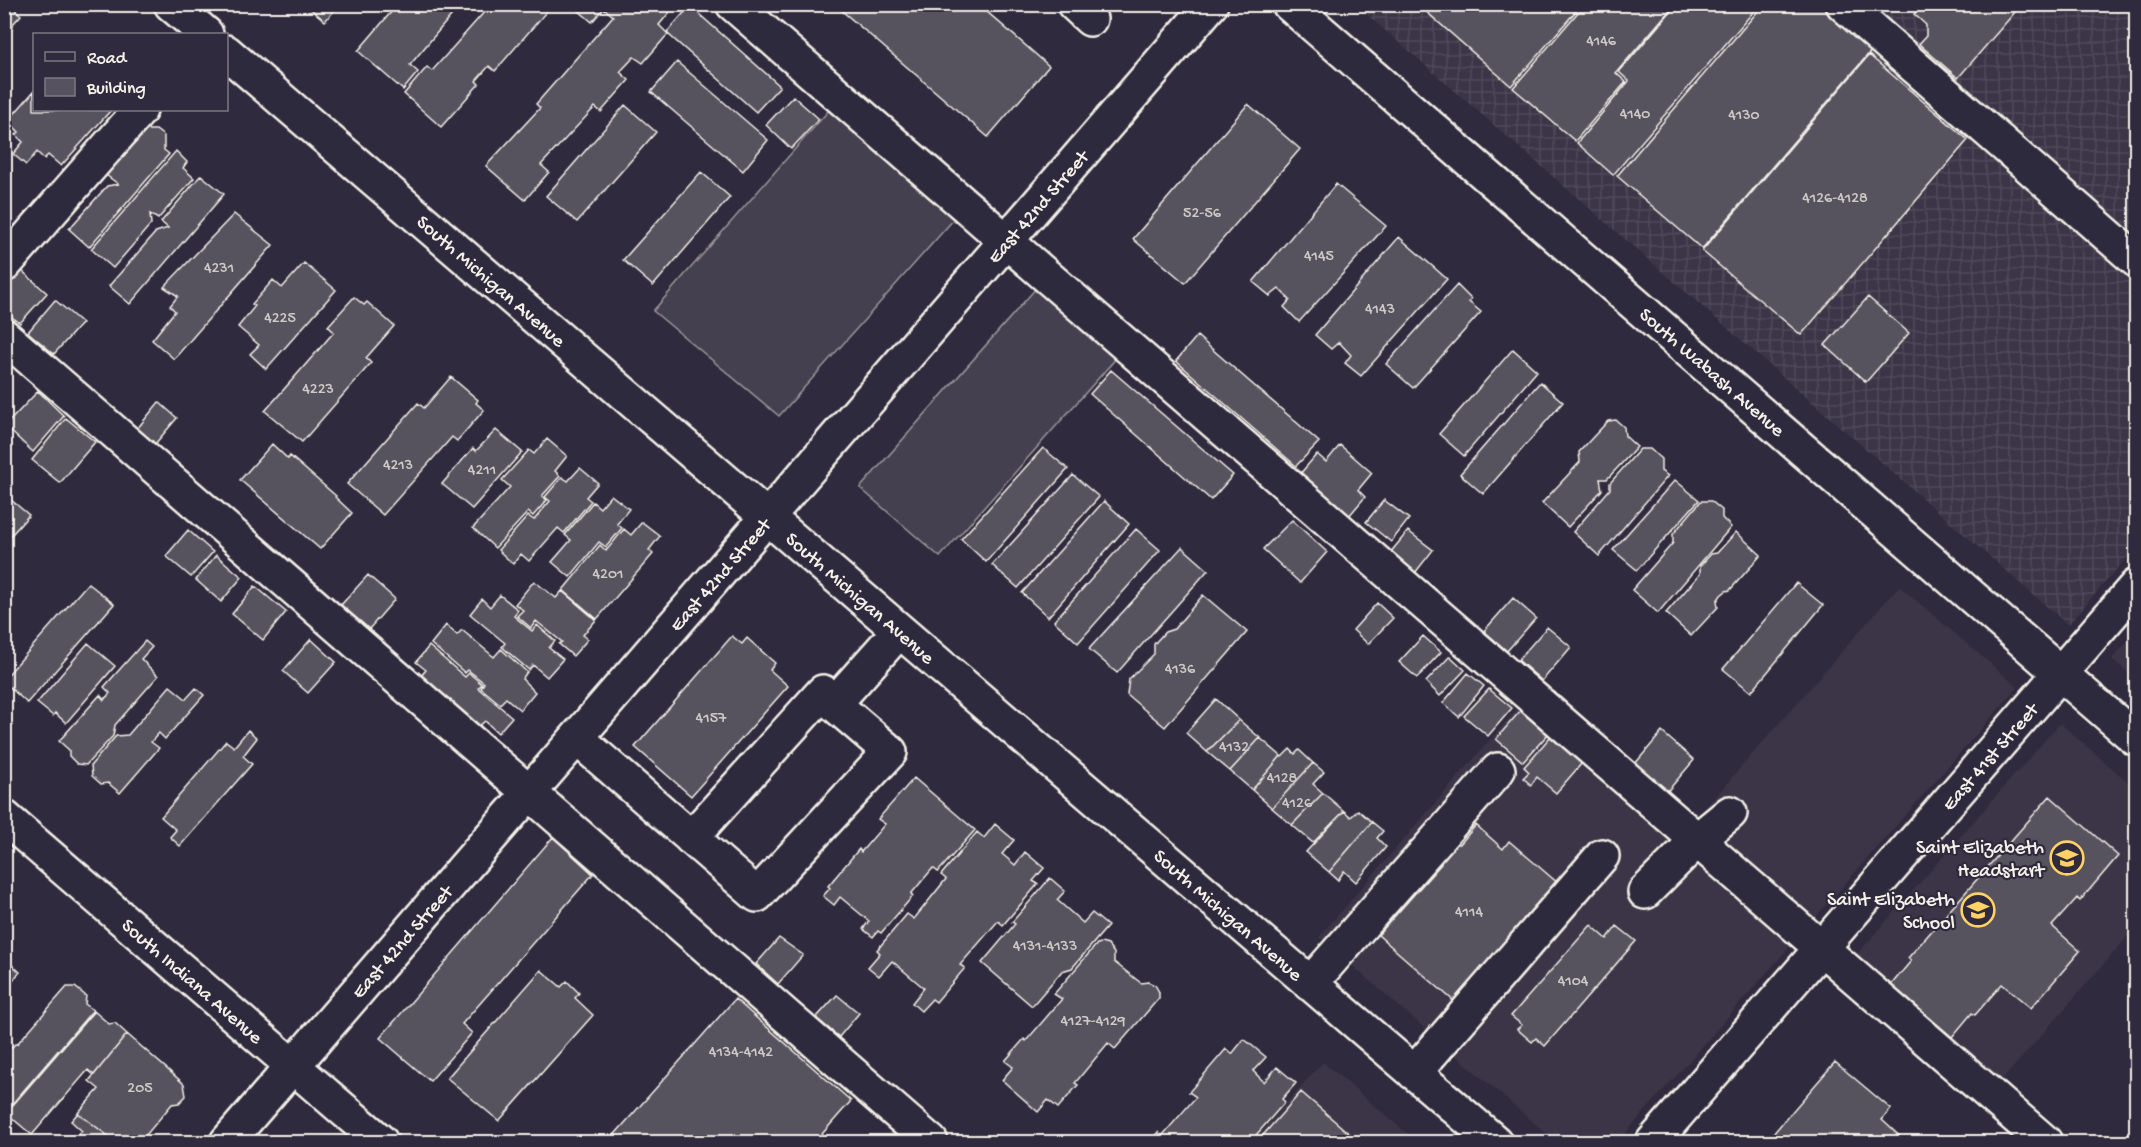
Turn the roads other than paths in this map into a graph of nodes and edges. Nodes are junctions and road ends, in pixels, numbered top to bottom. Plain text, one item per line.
1 (171, 4) edge
2 (732, 4) edge
3 (1211, 4) edge
4 (1289, 4) edge
5 (1843, 4) edge
6 (205, 33) edge
7 (228, 54) edge
8 (139, 111) edge
9 (1006, 242) junction
10 (2136, 260) edge
11 (4, 265) edge
12 (4, 336) edge
13 (768, 517) junction
14 (2136, 586) edge
15 (899, 631) junction
16 (2061, 673) junction
17 (834, 704) junction
18 (577, 738) junction
19 (2136, 739) edge
20 (1498, 770) dead end
21 (530, 793) junction
22 (1730, 813) dead end
23 (4, 817) edge
24 (691, 838) junction
25 (1697, 840) junction
26 (1602, 856) dead end
27 (1646, 892) dead end
28 (1821, 949) junction
29 (1310, 984) junction
30 (293, 1066) junction
31 (1414, 1073) junction
32 (227, 1143) edge
33 (381, 1143) edge
34 (931, 1143) edge
35 (1495, 1143) edge
36 (1653, 1143) edge
37 (2045, 1143) edge

1 - 6 street
2 - 9 street
3 - 9 street, East 42nd Street
4 - 16 street, South Wabash Avenue
5 - 10 street
7 - 13 street, South Michigan Avenue
8 - 11 street
9 - 13 street, East 42nd Street
9 - 25 street
12 - 21 street
13 - 15 street, South Michigan Avenue
13 - 18 street, East 42nd Street
14 - 16 street, East 41st Street
15 - 17 street
15 - 29 street, South Michigan Avenue
16 - 19 street, South Wabash Avenue
16 - 28 street, East 41st Street
17 - 24 street
17 - 24 street
18 - 21 street, East 42nd Street
18 - 24 street
20 - 29 street
21 - 30 street, East 42nd Street
21 - 34 street
22 - 25 street
23 - 30 street, South Indiana Avenue
25 - 27 street
25 - 28 street
26 - 31 street
28 - 36 street, East 41st Street
28 - 37 street
29 - 31 street, South Michigan Avenue
30 - 32 street, East 42nd Street
30 - 33 street, South Indiana Avenue
31 - 35 street, South Michigan Avenue

